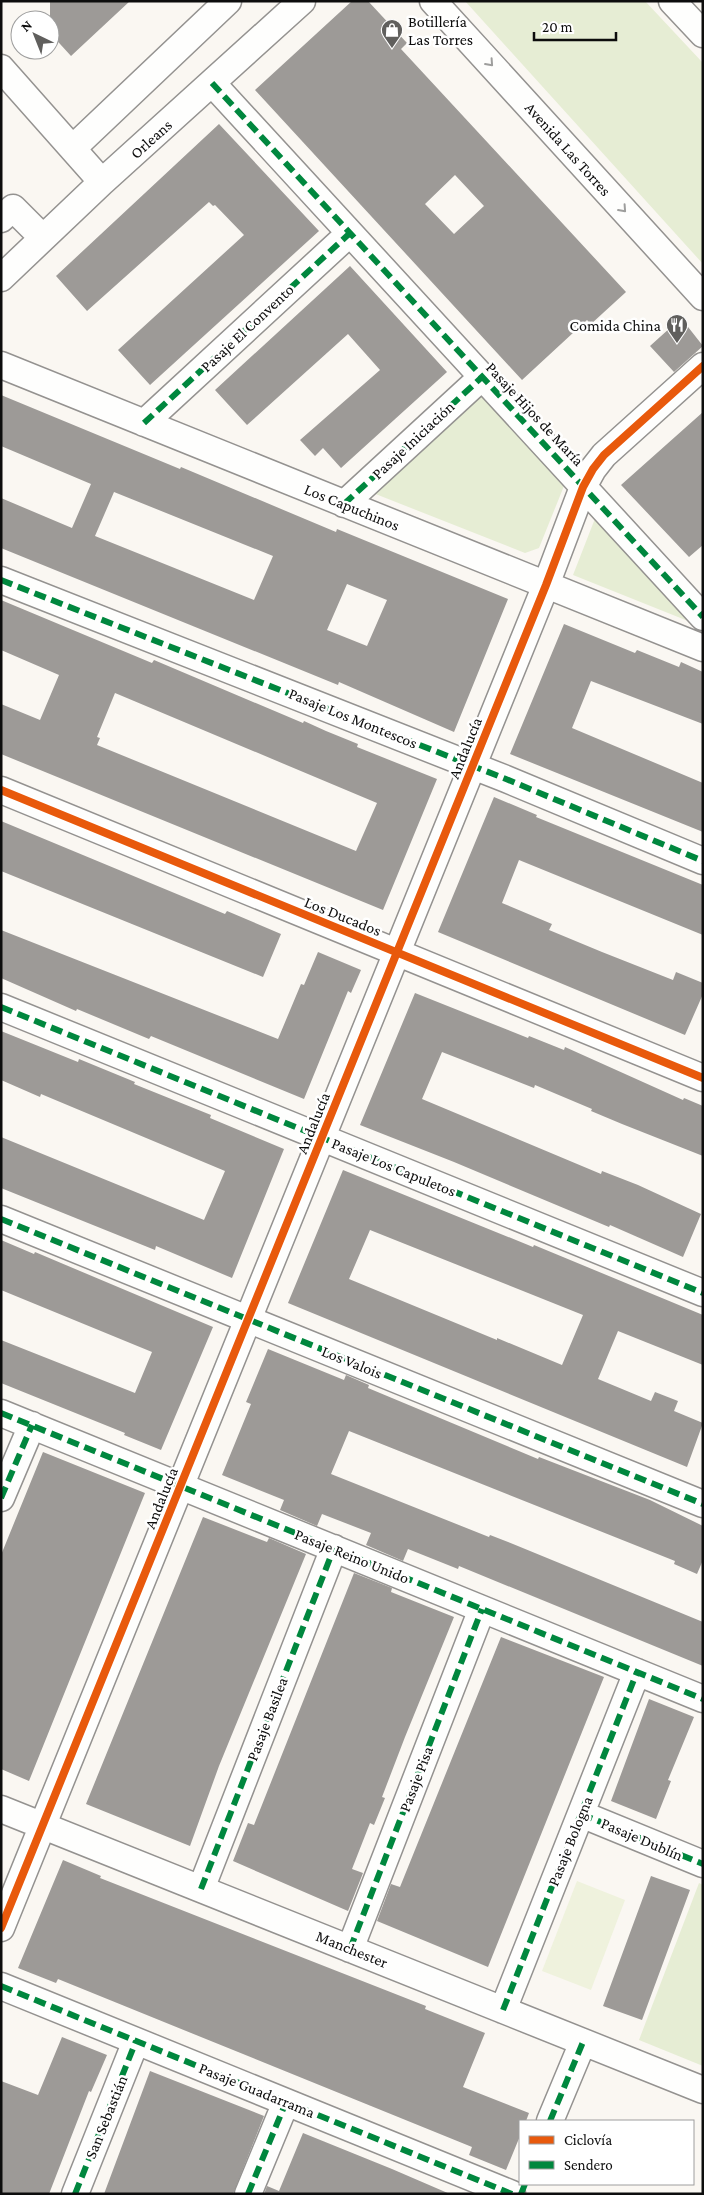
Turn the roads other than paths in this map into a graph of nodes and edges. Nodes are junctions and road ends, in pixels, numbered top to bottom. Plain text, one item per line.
1 (228, 1) edge
2 (302, 1) edge
3 (433, 1) edge
4 (672, 1) edge
5 (703, 34) edge
6 (1, 68) edge
7 (212, 83) junction
8 (73, 148) junction
9 (102, 182) junction
10 (1, 219) edge
11 (350, 233) junction
12 (43, 238) junction
13 (1, 278) edge
14 (703, 297) edge
15 (1, 365) edge
16 (703, 366) edge
17 (482, 376) junction
18 (144, 423) junction
19 (583, 486) junction
20 (344, 504) junction
21 (1, 580) edge
22 (546, 585) junction
23 (703, 617) edge
24 (703, 648) edge
25 (472, 765) junction
26 (1, 790) edge
27 (703, 861) edge
28 (396, 953) junction
29 (1, 1007) edge
30 (703, 1078) edge
31 (322, 1137) junction
32 (1, 1219) edge
33 (703, 1292) edge
34 (248, 1319) junction
35 (1, 1413) edge
36 (32, 1425) junction
37 (181, 1486) junction
38 (1, 1498) edge
39 (703, 1504) edge
40 (334, 1548) junction
41 (482, 1609) junction
42 (637, 1672) junction
43 (703, 1699) edge
44 (1, 1809) edge
45 (581, 1814) junction
46 (43, 1826) junction
47 (703, 1864) edge
48 (201, 1889) junction
49 (1, 1928) edge
50 (350, 1949) junction
51 (1, 1986) edge
52 (503, 2010) junction
53 (136, 2041) junction
54 (583, 2042) junction
55 (703, 2090) edge
56 (286, 2102) junction
57 (550, 2120) edge
58 (75, 2194) edge
59 (248, 2194) edge
60 (512, 2194) edge

1 - 8 street
2 - 7 street, Orleans
3 -> 14 street, Avenida Las Torres
4 - 5 street
6 - 8 street
7 - 9 street, Orleans
7 - 11 street, Pasaje Hijos de María
8 - 9 street
9 - 12 street, Orleans
10 - 12 street
11 - 17 street, Pasaje Hijos de María
11 - 18 street, Pasaje El Convento
12 - 13 street, Orleans
15 - 18 street, Los Capuchinos
16 - 19 street, Andalucía
17 - 19 street, Pasaje Hijos de María
17 - 20 street, Pasaje Iniciación
18 - 20 street, Los Capuchinos
19 - 22 street, Andalucía
19 - 23 street, Pasaje Hijos de María
20 - 22 street, Los Capuchinos
21 - 25 street, Pasaje Los Montescos
22 - 24 street, Los Capuchinos
22 - 25 street, Andalucía
25 - 27 street, Pasaje Los Montescos
25 - 28 street, Andalucía
26 - 28 street, Los Ducados
28 - 30 street, Los Ducados
28 - 31 street, Andalucía
29 - 31 street, Pasaje Los Capuletos
31 - 33 street, Pasaje Los Capuletos
31 - 34 street, Andalucía
32 - 34 street, Los Valois
34 - 37 street, Andalucía
34 - 39 street, Los Valois
35 - 36 street, Pasaje Reino Unido
36 - 37 street, Pasaje Reino Unido
36 - 38 street
37 - 40 street, Pasaje Reino Unido
37 - 46 street, Andalucía
40 - 41 street, Pasaje Reino Unido
40 - 48 street, Pasaje Basilea
41 - 42 street, Pasaje Reino Unido
41 - 50 street, Pasaje Pisa
42 - 43 street, Pasaje Reino Unido
42 - 45 street, Pasaje Bologna
44 - 46 street, Manchester
45 - 47 street, Pasaje Dublín
45 - 52 street, Pasaje Bologna
46 - 48 street, Manchester
46 - 49 street, Andalucía
48 - 50 street, Manchester
50 - 52 street, Manchester
51 - 53 street, Pasaje Guadarrama
52 - 54 street, Manchester
53 - 56 street, Pasaje Guadarrama
53 - 58 street, San Sebastián
54 - 55 street, Manchester
54 - 57 street
56 - 59 street
56 - 60 street, Pasaje Guadarrama

